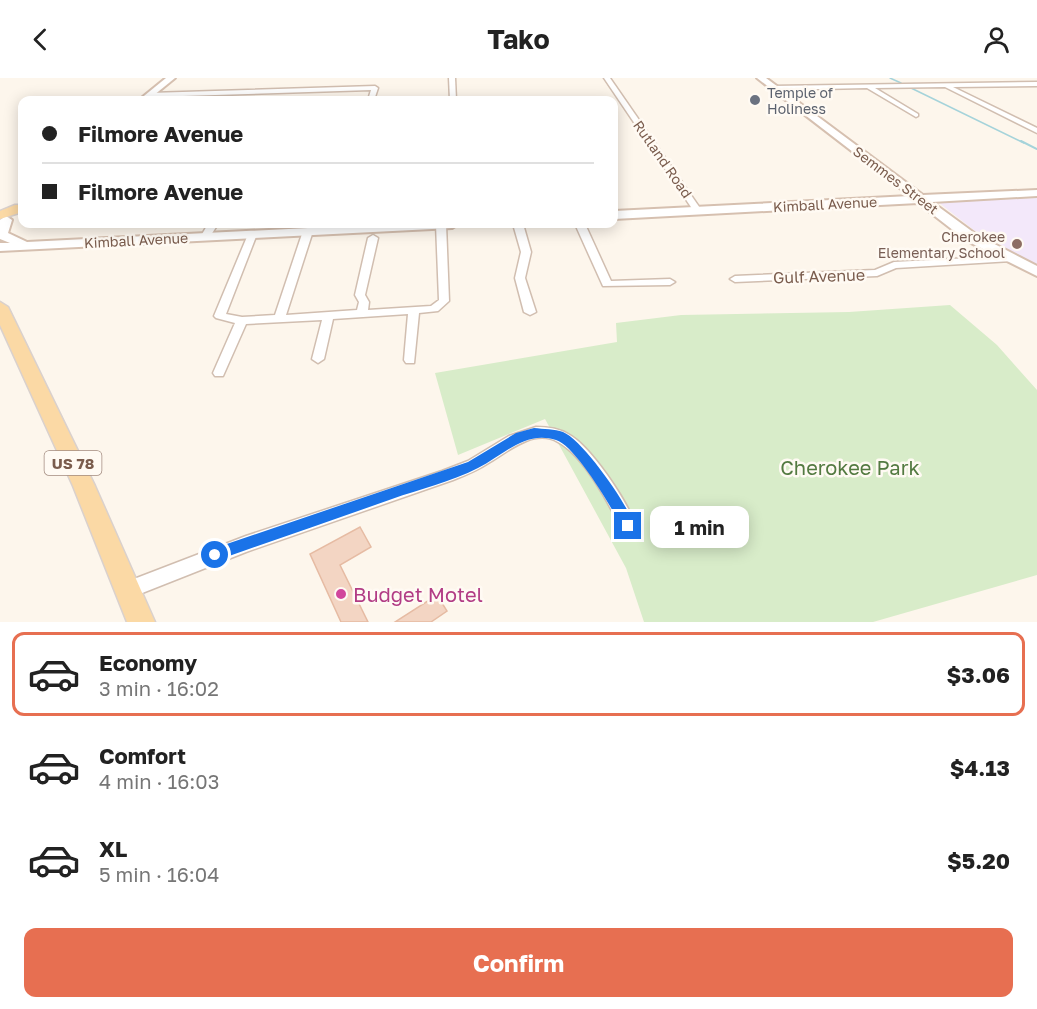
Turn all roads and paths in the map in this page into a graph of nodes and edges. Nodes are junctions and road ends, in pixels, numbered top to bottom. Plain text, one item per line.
1 (171, 78) edge
2 (452, 78) edge
3 (607, 78) edge
4 (760, 78) edge
5 (833, 78) edge
6 (928, 78) edge
7 (999, 78) edge
8 (1013, 84) junction
9 (1037, 84) edge
10 (943, 85) junction
11 (847, 86) junction
12 (868, 86) junction
13 (773, 87) junction
14 (1029, 91) dead end
15 (148, 96) edge
16 (192, 96) edge
17 (372, 96) edge
18 (453, 96) edge
19 (916, 115) dead end
20 (1037, 131) edge
21 (1037, 193) edge
22 (920, 198) junction
23 (18, 209) edge
24 (698, 211) junction
25 (618, 215) edge
26 (2, 220) edge
27 (211, 228) edge
28 (365, 228) edge
29 (441, 228) edge
30 (519, 228) edge
31 (582, 228) edge
32 (308, 231) junction
33 (252, 234) junction
34 (206, 236) junction
35 (373, 238) dead end
36 (40, 245) junction
37 (0, 247) edge
38 (1010, 259) junction
39 (1037, 272) edge
40 (735, 279) dead end
41 (670, 282) dead end
42 (0, 307) edge
43 (414, 310) junction
44 (530, 312) dead end
45 (362, 314) junction
46 (328, 316) junction
47 (280, 318) junction
48 (242, 321) junction
49 (318, 359) dead end
50 (410, 360) dead end
51 (219, 373) dead end
52 (628, 526) dead end
53 (127, 590) junction
54 (141, 622) edge

1 - 15 main road
2 - 18 street
3 - 24 street, Rutland Road
4 - 13 main road, Semmes Street
5 - 11 street
6 - 10 street
7 - 8 street
8 - 9 street
8 - 10 street
8 - 14 street
10 - 12 street
10 - 20 street
11 - 12 street
11 - 13 street
12 - 19 street
13 - 22 main road, Semmes Street
16 - 17 street
21 - 22 main road, Kimball Avenue
22 - 24 main road, Kimball Avenue
22 - 38 main road, Semmes Street
23 - 26 main road
24 - 25 main road, Kimball Avenue
26 - 36 main road
27 - 34 street
28 - 32 main road, Kimball Avenue
29 - 43 street
30 - 44 street
31 - 41 street
32 - 33 main road, Kimball Avenue
32 - 47 street
33 - 34 main road, Kimball Avenue
33 - 48 street
34 - 36 main road, Kimball Avenue
35 - 45 street
36 - 37 main road, Kimball Avenue
38 - 39 main road, Semmes Street
38 - 40 street, Gulf Avenue
42 - 53 main road, US 78
43 - 45 street
43 - 50 street
45 - 46 street
46 - 47 street
46 - 49 street
47 - 48 street
48 - 51 street
52 - 53 street
53 - 54 main road, US 78

